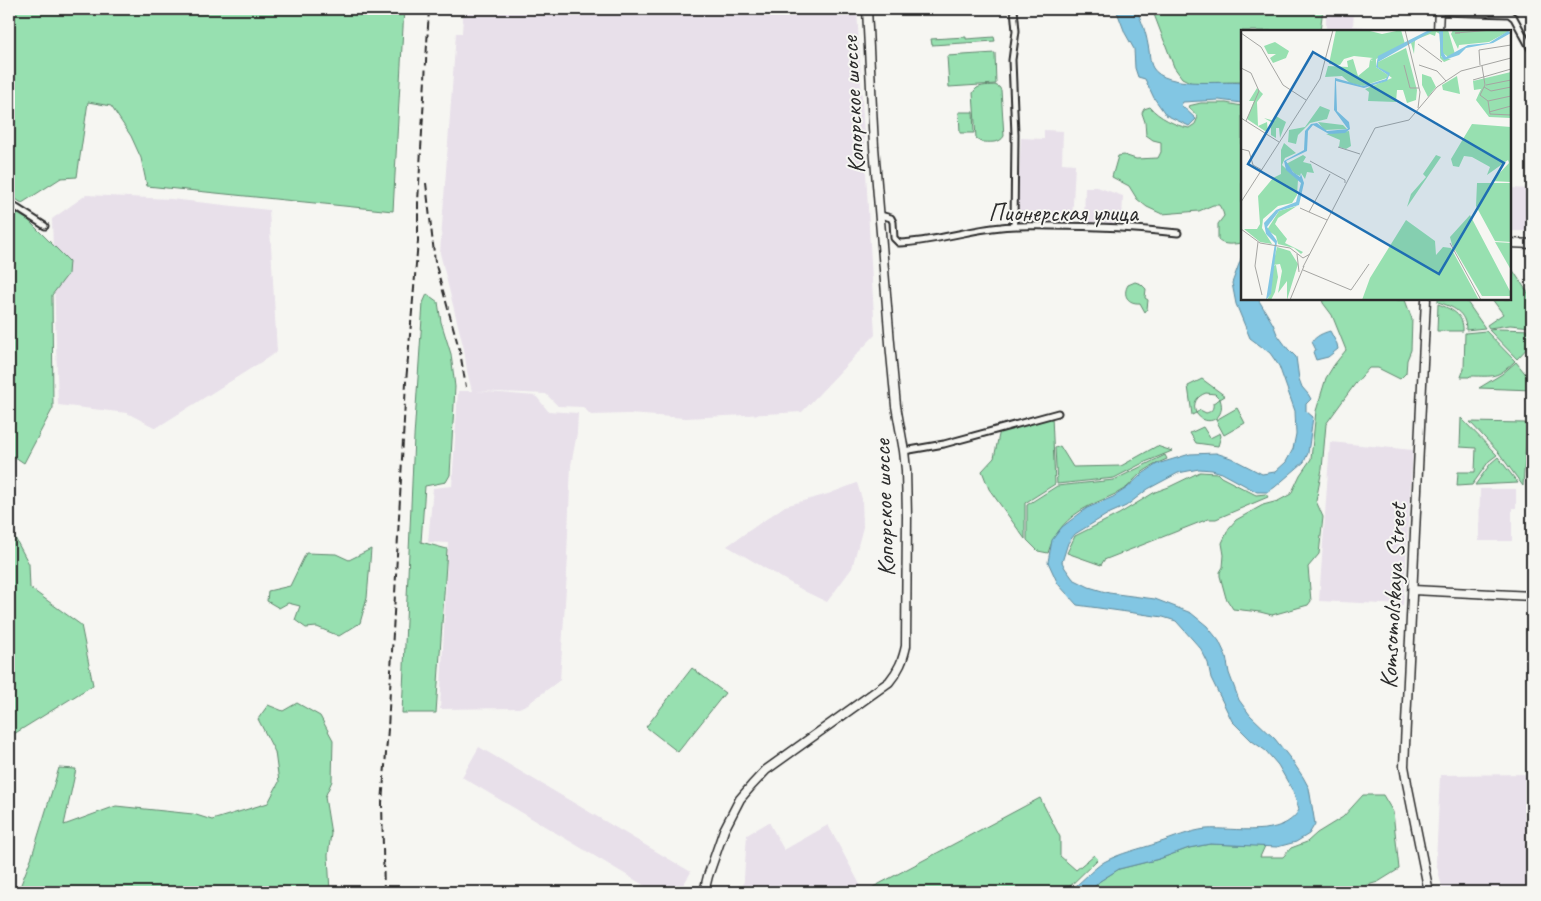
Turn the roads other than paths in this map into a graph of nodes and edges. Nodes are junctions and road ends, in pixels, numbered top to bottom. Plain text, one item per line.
1 (866, 9) edge
2 (1014, 9) edge
3 (1439, 10) edge
4 (1438, 30) edge
5 (1532, 51) edge
6 (9, 203) edge
7 (880, 215) junction
8 (45, 226) dead end
9 (1014, 226) junction
10 (1178, 233) dead end
11 (1511, 243) edge
12 (1532, 244) edge
13 (1426, 300) edge
14 (1058, 414) dead end
15 (904, 451) junction
16 (1413, 590) junction
17 (1532, 596) edge
18 (704, 892) edge
19 (1429, 892) edge

1 - 7 main road, Копорское шоссе
2 - 9 street
3 - 4 main road
3 - 5 street
6 - 8 street
7 - 9 street, Пионерская улица
7 - 15 main road, Копорское шоссе
9 - 10 street, Пионерская улица
11 - 12 main road
13 - 16 main road, Komsomolskaya Street
14 - 15 street
15 - 18 main road, Копорское шоссе
16 - 17 main road
16 - 19 main road, Komsomolskaya Street

